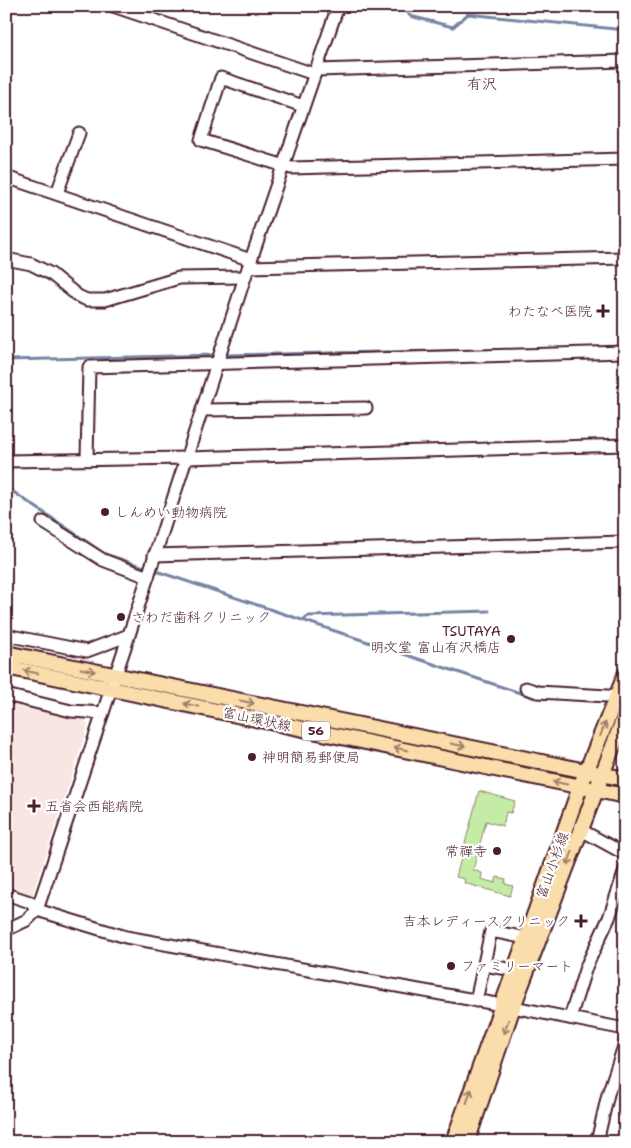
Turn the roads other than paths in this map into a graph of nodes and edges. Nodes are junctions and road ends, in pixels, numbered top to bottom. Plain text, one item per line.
1 (113, 6) edge
2 (338, 6) edge
3 (625, 61) edge
4 (315, 72) junction
5 (303, 106) junction
6 (79, 133) dead end
7 (625, 159) edge
8 (283, 166) junction
9 (6, 176) edge
10 (57, 193) junction
11 (625, 258) edge
12 (6, 259) edge
13 (249, 268) junction
14 (625, 352) edge
15 (218, 363) junction
16 (366, 408) dead end
17 (203, 410) junction
18 (625, 445) edge
19 (187, 458) junction
20 (87, 459) junction
21 (6, 461) edge
22 (43, 522) dead end
23 (625, 542) edge
24 (154, 555) junction
25 (148, 577) junction
26 (6, 635) edge
27 (130, 635) junction
28 (6, 652) edge
29 (6, 667) edge
30 (625, 675) edge
31 (114, 682) junction
32 (526, 688) dead end
33 (6, 695) edge
34 (620, 696) edge
35 (103, 713) junction
36 (625, 715) edge
37 (586, 771) junction
38 (602, 774) junction
39 (625, 779) edge
40 (580, 787) junction
41 (596, 790) junction
42 (625, 796) edge
43 (581, 830) junction
44 (625, 854) edge
45 (625, 870) edge
46 (6, 894) edge
47 (38, 910) junction
48 (6, 930) edge
49 (526, 938) junction
50 (484, 965) junction
51 (514, 970) junction
52 (476, 1001) junction
53 (507, 1006) junction
54 (570, 1018) junction
55 (625, 1029) edge
56 (625, 1043) edge
57 (453, 1142) edge
58 (467, 1142) edge
59 (597, 1142) edge

1 - 4 street
2 - 4 street
3 - 4 street
4 - 5 street
5 - 8 street
5 - 8 street
6 - 10 street
7 - 8 street
8 - 13 street
9 - 10 street
10 - 13 street
11 - 13 street
12 - 13 street
13 - 15 street
14 - 15 street
15 - 17 street
15 - 20 street
16 - 17 street
17 - 19 street
18 - 19 street
19 - 20 street
19 - 24 street
20 - 21 street
22 - 25 street
23 - 24 street
24 - 25 street
25 - 27 street
26 - 27 street
27 - 31 street
28 -> 31 main road, 富山環状線 / 56
31 -> 29 main road, 富山環状線 / 56
30 - 34 main road, 富山小杉線
31 - 35 street
31 -> 37 main road, 富山環状線 / 56
40 -> 31 main road, 富山環状線 / 56
32 - 34 street
33 - 35 street
37 -> 34 main road, 富山小杉線
35 - 47 street
36 - 38 main road, 富山小杉線
37 - 38 main road, 富山環状線 / 56
37 - 40 main road, 富山小杉線
38 - 39 main road, 富山環状線 / 56
38 - 41 main road, 富山小杉線
40 - 41 main road, 富山環状線 / 56
40 - 49 main road, 富山小杉線
41 - 42 main road, 富山環状線 / 56
41 - 43 main road, 富山小杉線
43 - 44 street
43 -> 53 main road, 富山小杉線
45 - 54 street
46 - 47 street
47 - 48 street
47 - 52 street
49 - 50 street
49 - 51 main road, 富山小杉線
50 - 51 street
50 - 52 street
51 - 53 main road, 富山小杉線
52 - 53 street
53 - 54 street
57 -> 53 main road, 富山小杉線
53 -> 58 main road, 富山小杉線
54 - 55 street
56 - 59 street

